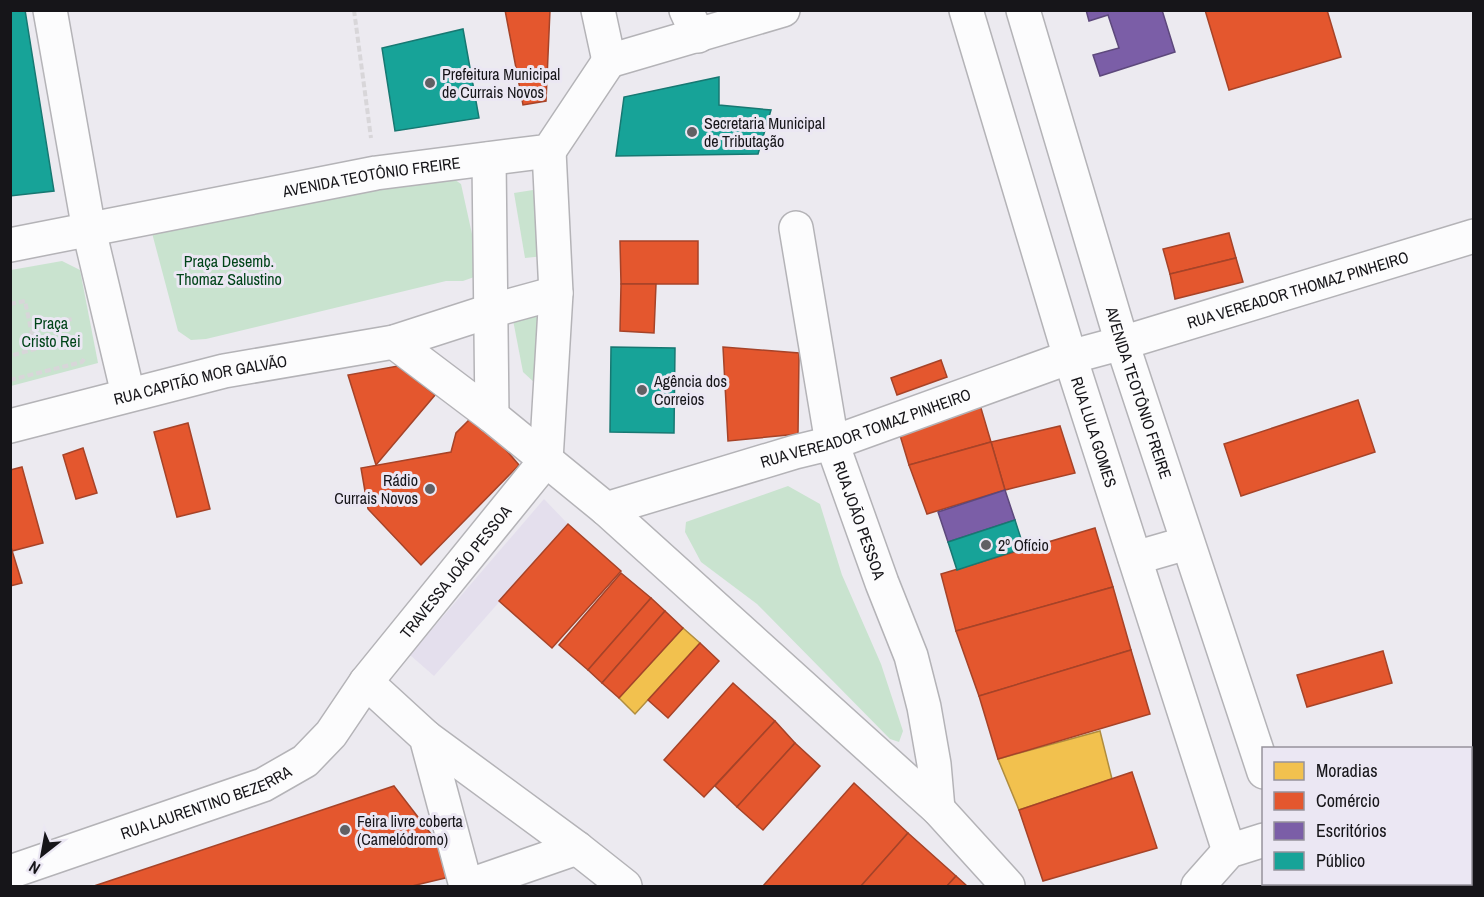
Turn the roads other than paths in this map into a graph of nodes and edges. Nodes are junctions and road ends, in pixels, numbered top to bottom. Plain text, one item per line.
1 (50, 10) edge
2 (598, 10) edge
3 (783, 10) edge
4 (966, 10) edge
5 (1023, 10) edge
6 (692, 23) edge
7 (609, 61) junction
8 (549, 151) junction
9 (489, 159) junction
10 (796, 228) dead end
11 (89, 230) junction
12 (1473, 236) edge
13 (10, 245) edge
14 (556, 293) junction
15 (490, 311) junction
16 (394, 342) junction
17 (1122, 344) junction
18 (1070, 357) junction
19 (128, 394) junction
20 (492, 416) junction
21 (10, 426) edge
22 (832, 443) junction
23 (546, 460) junction
24 (606, 509) junction
25 (1187, 543) junction
26 (1135, 558) junction
27 (366, 682) junction
28 (426, 737) junction
29 (1262, 769) edge
30 (938, 809) junction
31 (1262, 840) edge
32 (577, 848) junction
33 (1229, 851) junction
34 (10, 872) edge
35 (15, 886) edge
36 (466, 886) edge
37 (625, 886) edge
38 (1008, 886) edge
39 (1198, 886) edge

1 - 11 street
2 - 7 street
3 - 6 street
4 - 18 street, RUA LULA GOMES
5 - 17 street, AVENIDA TEOTÔNIO FREIRE
6 - 7 street
7 - 8 street
8 - 9 street, AVENIDA TEOTÔNIO FREIRE
8 - 14 street
9 - 11 street, AVENIDA TEOTÔNIO FREIRE
9 - 15 street
10 - 22 street, RUA JOÃO PESSOA
11 - 13 street, AVENIDA TEOTÔNIO FREIRE
11 - 19 street
12 - 17 street, RUA VEREADOR THOMAZ PINHEIRO
14 - 15 street, RUA CAPITÃO MOR GALVÃO
14 - 23 street
15 - 16 street, RUA CAPITÃO MOR GALVÃO
15 - 20 street
16 - 19 street, RUA CAPITÃO MOR GALVÃO
16 - 20 street
17 - 18 street, RUA VEREADOR TOMAZ PINHEIRO
17 - 25 street, AVENIDA TEOTÔNIO FREIRE
18 - 22 street, RUA VEREADOR TOMAZ PINHEIRO
18 - 26 street, RUA LULA GOMES
19 - 21 street, RUA CAPITÃO MOR GALVÃO
20 - 23 street
22 - 24 street, RUA VEREADOR TOMAZ PINHEIRO
22 - 30 street, RUA JOÃO PESSOA
23 - 24 street
23 - 27 street, TRAVESSA JOÃO PESSOA
24 - 30 street
25 - 26 street
25 - 29 street, AVENIDA TEOTÔNIO FREIRE
26 - 33 street, RUA LULA GOMES
27 - 28 street
27 - 34 street, RUA LAURENTINO BEZERRA
28 - 32 street
28 - 36 street
30 - 38 street
31 - 33 street
32 - 36 street
32 - 37 street
33 - 39 street
34 - 35 street

